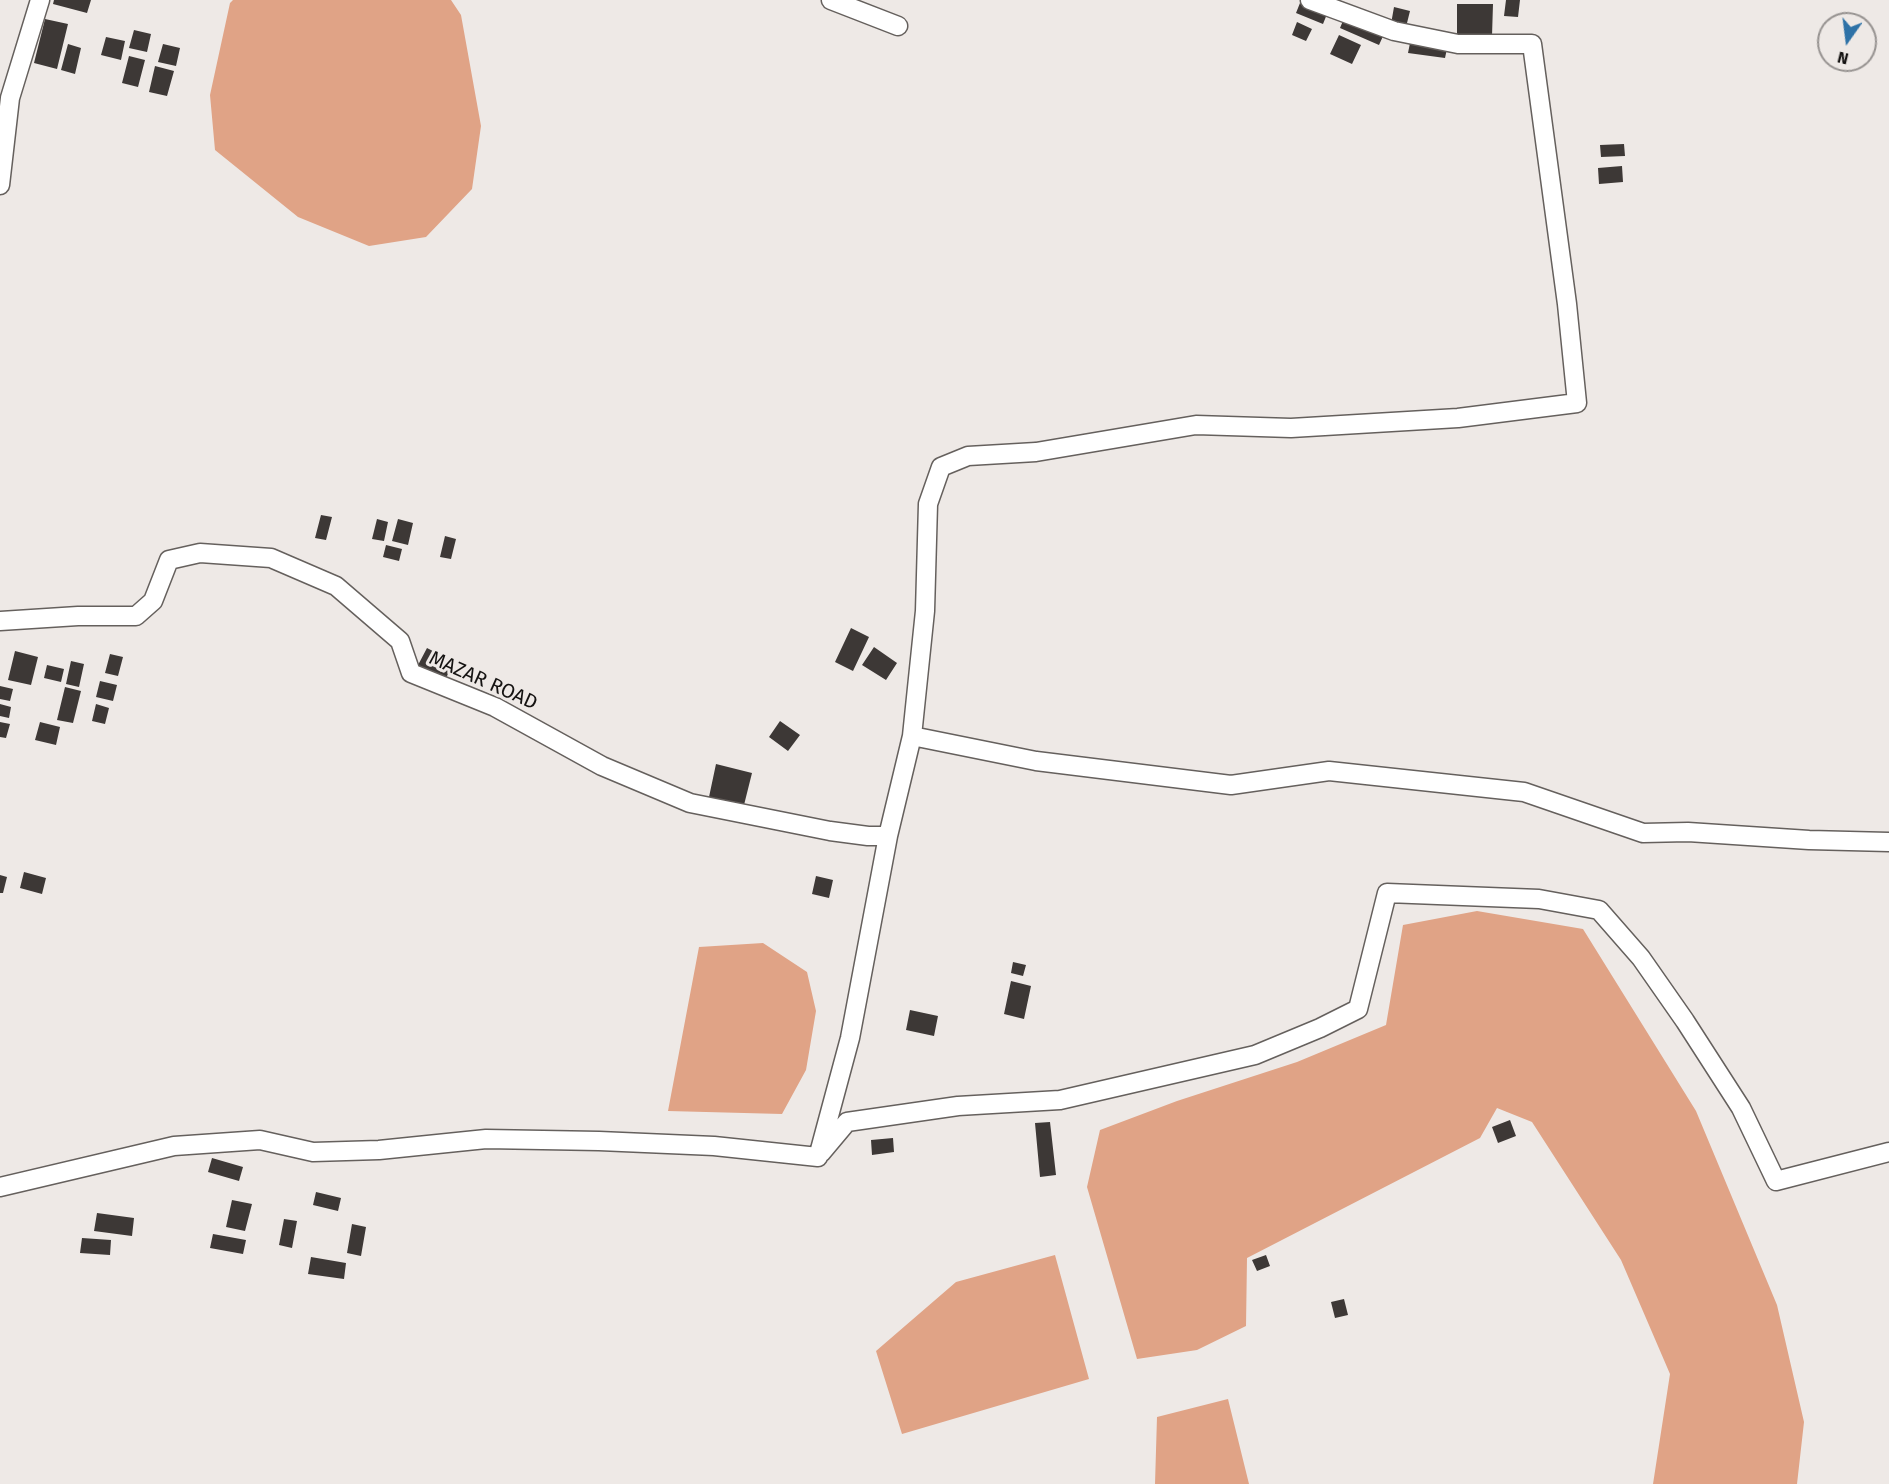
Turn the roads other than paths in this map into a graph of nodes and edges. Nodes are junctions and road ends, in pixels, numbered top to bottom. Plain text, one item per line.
1 (40, 0) edge
2 (831, 0) edge
3 (1310, 0) edge
4 (898, 26) dead end
5 (0, 185) edge
6 (0, 621) edge
7 (912, 736) junction
8 (888, 837) junction
9 (1889, 842) edge
10 (1889, 1152) edge
11 (818, 1157) junction
12 (0, 1187) edge

1 - 5 street
2 - 4 street
3 - 7 street
6 - 8 street, MAZAR ROAD
7 - 8 street
7 - 9 street
8 - 11 street
10 - 11 street
11 - 12 street

